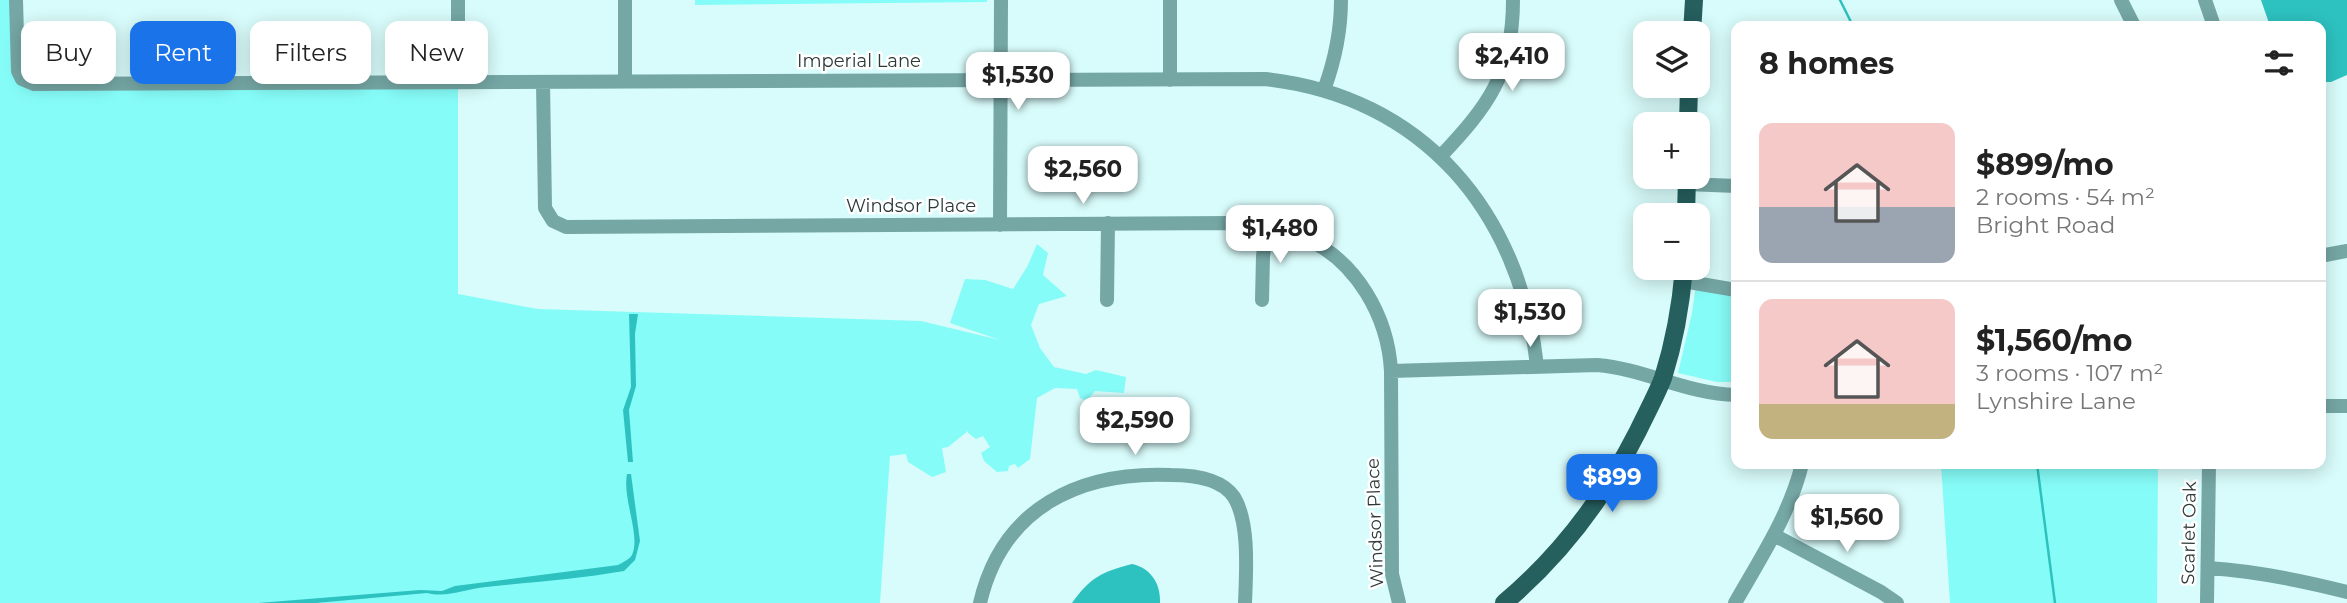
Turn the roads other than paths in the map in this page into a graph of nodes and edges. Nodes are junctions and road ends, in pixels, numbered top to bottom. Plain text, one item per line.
1 (16, 0) edge
2 (458, 0) edge
3 (625, 0) edge
4 (1001, 0) edge
5 (1170, 0) edge
6 (1341, 0) edge
7 (1513, 0) edge
8 (1694, 0) edge
9 (2121, 0) edge
10 (2205, 0) edge
11 (458, 21) edge
12 (1693, 21) edge
13 (2132, 21) edge
14 (2212, 21) edge
15 (1000, 80) junction
16 (1170, 80) junction
17 (625, 81) junction
18 (385, 82) edge
19 (488, 82) edge
20 (543, 82) junction
21 (1324, 90) junction
22 (1440, 157) junction
23 (1710, 183) edge
24 (1731, 185) edge
25 (1108, 223) junction
26 (1000, 225) junction
27 (1267, 228) junction
28 (2347, 251) edge
29 (2326, 255) edge
30 (1683, 280) edge
31 (1704, 280) edge
32 (1731, 288) edge
33 (1107, 300) dead end
34 (1262, 300) dead end
35 (1537, 366) junction
36 (1391, 371) junction
37 (1662, 380) junction
38 (1731, 394) edge
39 (2326, 406) edge
40 (2347, 406) edge
41 (1801, 469) edge
42 (2209, 469) edge
43 (1774, 535) junction
44 (2208, 568) junction
45 (2347, 592) edge
46 (980, 603) edge
47 (1245, 603) edge
48 (1399, 603) edge
49 (1504, 603) edge
50 (1735, 603) edge
51 (1897, 603) edge
52 (2207, 603) edge

1 - 18 street, Imperial Lane
2 - 11 street
3 - 17 street
4 - 15 street
5 - 16 street
6 - 21 street
7 - 22 street
8 - 12 main road
9 - 13 street
10 - 14 street
15 - 16 street, Imperial Lane
15 - 17 street, Imperial Lane
15 - 26 street
16 - 21 street, Imperial Lane
17 - 20 street, Imperial Lane
19 - 20 street, Imperial Lane
20 - 26 street, Windsor Place
21 - 22 street, Imperial Lane
22 - 35 street, Imperial Lane
23 - 24 street
25 - 26 street, Windsor Place
25 - 27 street, Windsor Place
25 - 33 street
27 - 34 street
27 - 36 street, Windsor Place
28 - 29 street
30 - 37 main road
31 - 32 street
35 - 36 street
35 - 37 street
36 - 48 street, Windsor Place
37 - 38 street
37 - 49 main road
39 - 40 street
41 - 43 street
42 - 44 street, Scarlet Oak
43 - 50 street
43 - 51 street
44 - 45 street
44 - 52 street, Scarlet Oak
46 - 47 street

